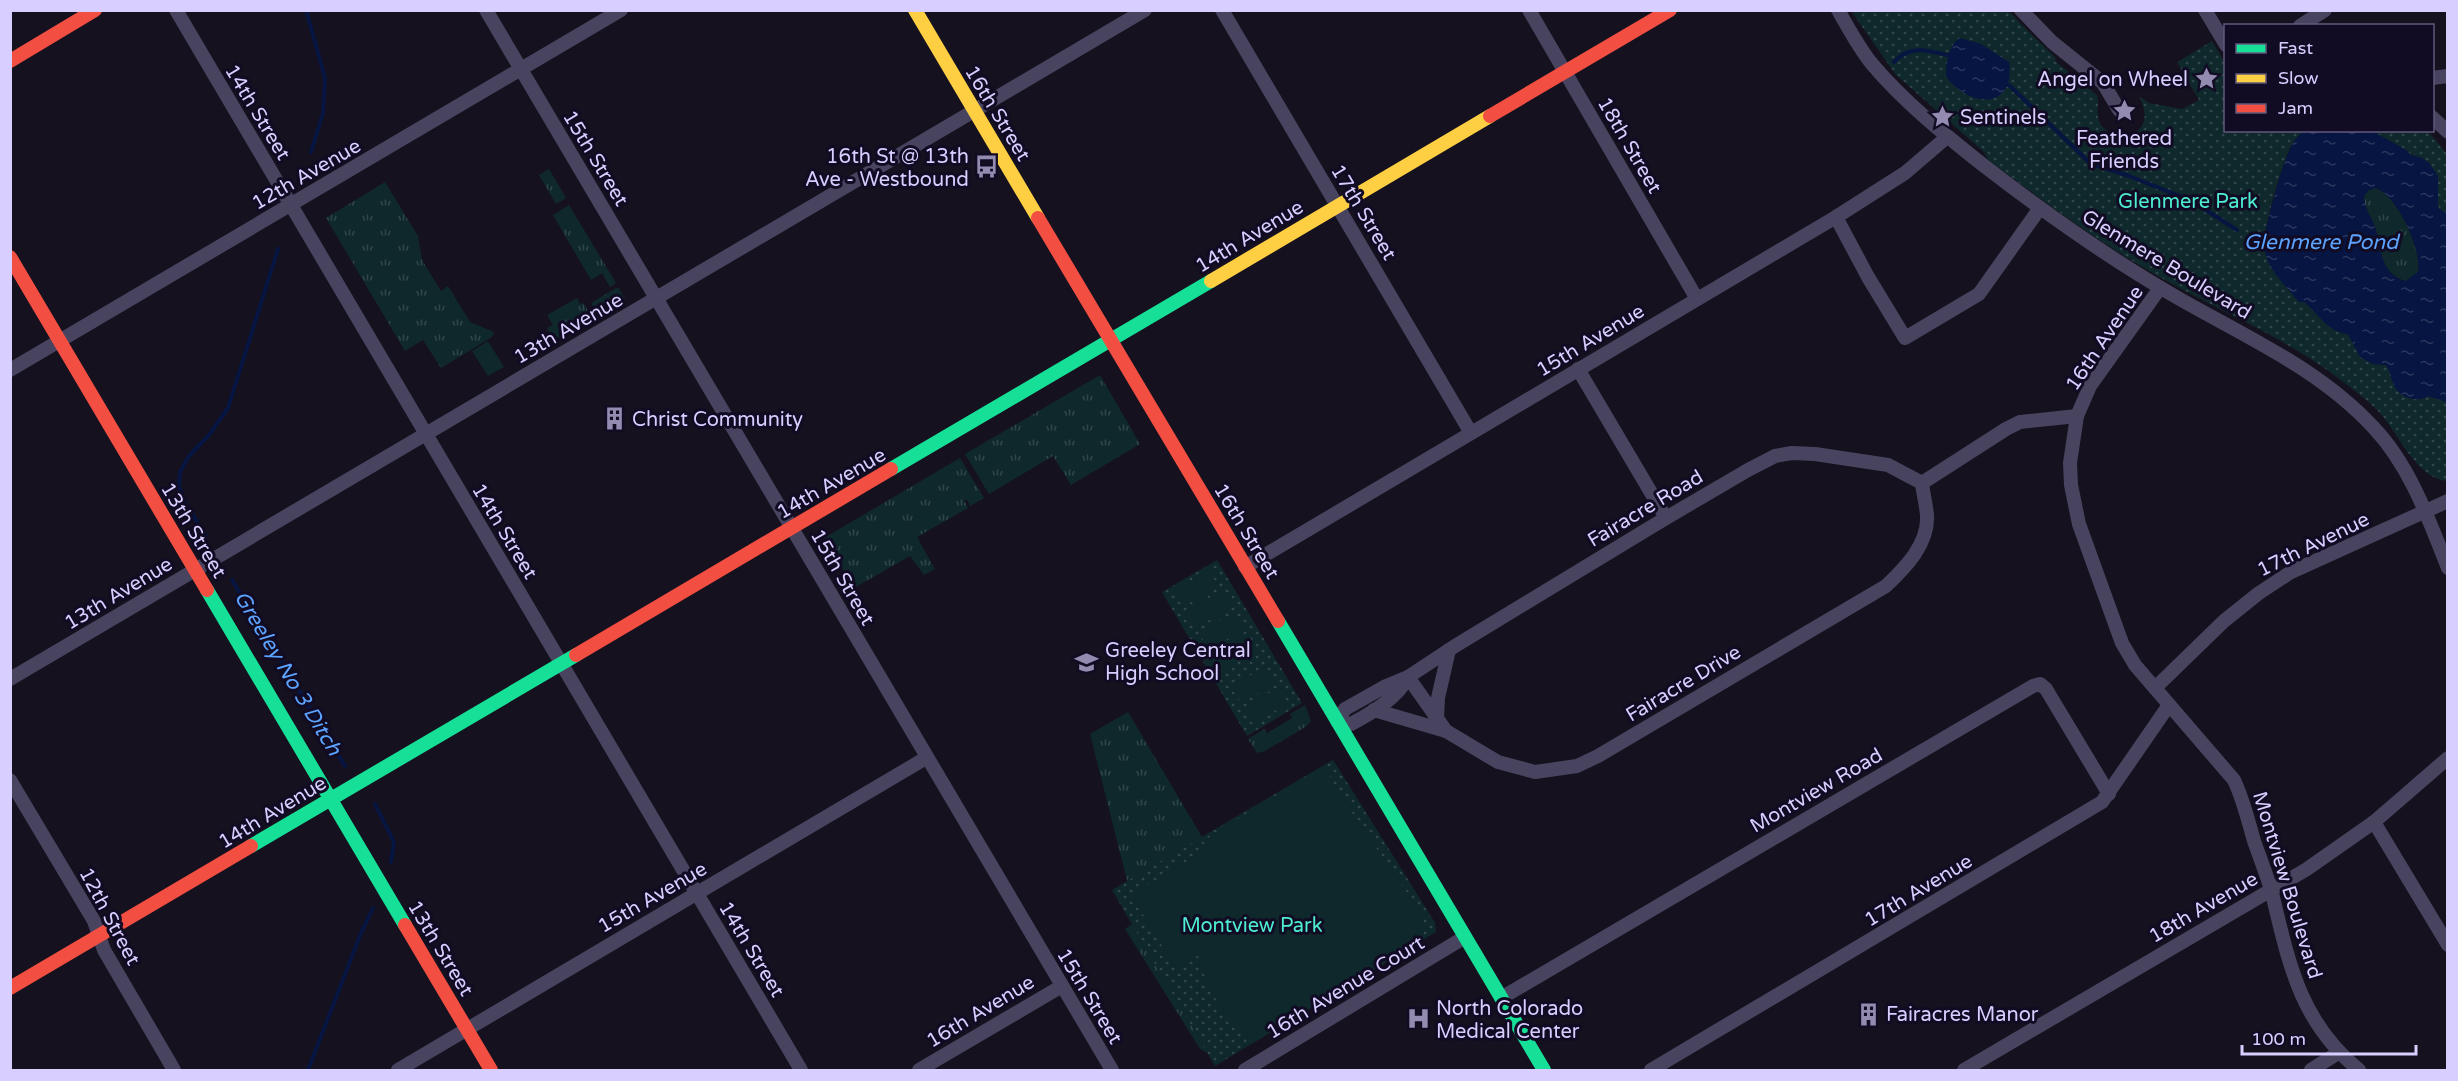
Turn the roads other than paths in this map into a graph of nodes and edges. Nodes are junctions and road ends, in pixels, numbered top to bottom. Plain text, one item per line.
1 (95, 10) edge
2 (176, 10) edge
3 (486, 10) edge
4 (621, 10) edge
5 (915, 10) edge
6 (1145, 10) edge
7 (1222, 10) edge
8 (1529, 10) edge
9 (1670, 10) edge
10 (1838, 10) edge
11 (2021, 10) edge
12 (2205, 10) edge
13 (2325, 10) edge
14 (2303, 24) edge
15 (2224, 42) edge
16 (10, 61) edge
17 (521, 70) junction
18 (1565, 72) junction
19 (2119, 110) dead end
20 (975, 111) junction
21 (2434, 118) edge
22 (2448, 132) edge
23 (1947, 137) junction
24 (291, 205) junction
25 (1338, 207) junction
26 (2040, 208) junction
27 (1836, 217) junction
28 (10, 257) edge
29 (2160, 288) junction
30 (657, 299) junction
31 (1697, 299) junction
32 (60, 341) junction
33 (1111, 341) junction
34 (1578, 369) junction
35 (10, 370) edge
36 (2077, 416) junction
37 (1471, 433) junction
38 (425, 435) junction
39 (1922, 483) junction
40 (2448, 501) edge
41 (2426, 512) junction
42 (1666, 518) junction
43 (791, 529) junction
44 (1245, 567) junction
45 (2448, 568) edge
46 (195, 570) junction
47 (1449, 650) junction
48 (561, 664) junction
49 (1408, 677) junction
50 (10, 679) edge
51 (2155, 688) junction
52 (2169, 705) junction
53 (1374, 710) junction
54 (1437, 719) junction
55 (1337, 721) junction
56 (1446, 731) junction
57 (926, 758) junction
58 (2448, 758) edge
59 (10, 780) edge
60 (2109, 794) junction
61 (331, 799) junction
62 (2374, 822) junction
63 (2271, 891) junction
64 (697, 894) junction
65 (100, 936) junction
66 (1465, 937) junction
67 (2448, 945) edge
68 (1062, 986) junction
69 (10, 988) edge
70 (1501, 998) junction
71 (466, 1029) junction
72 (2338, 1053) junction
73 (174, 1071) edge
74 (398, 1071) edge
75 (491, 1071) edge
76 (801, 1071) edge
77 (919, 1071) edge
78 (1112, 1071) edge
79 (1245, 1071) edge
80 (1544, 1071) edge
81 (1651, 1071) edge
82 (1964, 1071) edge
83 (2311, 1071) edge
84 (2359, 1071) edge

1 - 16 street
2 - 24 street, 14th Street
3 - 17 street, 15th Street
4 - 17 street, 12th Avenue
5 - 20 street, 16th Street
6 - 20 street, 13th Avenue
7 - 25 street, 17th Street
8 - 18 street, 18th Street
9 - 18 street, 14th Avenue
10 - 23 street, Glenmere Boulevard
11 - 19 street
12 - 15 street
13 - 14 street
17 - 24 street, 12th Avenue
17 - 30 street, 15th Street
18 - 25 street, 14th Avenue
18 - 31 street, 18th Street
20 - 30 street, 13th Avenue
20 - 33 street, 16th Street
21 - 22 street
23 - 26 street, Glenmere Boulevard
23 - 27 street, 15th Avenue
24 - 32 street, 12th Avenue
24 - 38 street, 14th Street
25 - 33 street, 14th Avenue
25 - 37 street, 17th Street
26 - 27 street
26 - 29 street, Glenmere Boulevard
27 - 31 street, 15th Avenue
28 - 32 street, 13th Street
29 - 36 street, 16th Avenue
29 - 41 street, Glenmere Boulevard
30 - 38 street, 13th Avenue
30 - 43 street, 15th Street
31 - 34 street, 15th Avenue
32 - 35 street, 12th Avenue
32 - 46 street, 13th Street
33 - 43 street, 14th Avenue
33 - 44 street, 16th Street
34 - 37 street, 15th Avenue
34 - 42 street
36 - 39 street, 16th Avenue
36 - 51 street, Montview Boulevard
37 - 44 street, 15th Avenue
38 - 46 street, 13th Avenue
38 - 48 street, 14th Street
39 - 42 street, Fairacre Road
39 - 56 street, Fairacre Drive
40 - 41 street, 17th Avenue
41 - 45 street, Glenmere Boulevard
41 - 51 street, 17th Avenue
42 - 47 street, Fairacre Road
43 - 48 street, 14th Avenue
43 - 57 street, 15th Street
44 - 55 street, 16th Street
46 - 50 street, 13th Avenue
46 - 61 street, 13th Street
47 - 49 street, Fairacre Road
47 - 54 street
48 - 61 street, 14th Avenue
48 - 64 street, 14th Street
49 - 53 street, Fairacre Road
49 - 54 street, Fairacre Drive
49 - 55 street, Fairacre Road
51 - 52 street, Montview Boulevard
52 - 60 street, 17th Avenue
52 - 63 street, Montview Boulevard
53 - 55 street, Fairacre Road
53 - 56 street
54 - 56 street, Fairacre Drive
55 - 66 street, 16th Street
57 - 64 street, 15th Avenue
57 - 68 street, 15th Street
58 - 62 street, 18th Avenue
59 - 65 street, 12th Street
60 - 70 street, Montview Road
60 - 81 street, 17th Avenue
61 - 65 street, 14th Avenue
61 - 71 street, 13th Street
62 - 63 street, 18th Avenue
62 - 67 street
63 - 72 street, Montview Boulevard
63 - 82 street, 18th Avenue
64 - 71 street, 15th Avenue
64 - 76 street, 14th Street
65 - 69 street, 14th Avenue
65 - 73 street, 12th Street
66 - 70 street, 16th Street
66 - 79 street, 16th Avenue Court
68 - 77 street, 16th Avenue
68 - 78 street, 15th Street
70 - 80 street, 16th Street
71 - 74 street, 15th Avenue
71 - 75 street, 13th Street
72 - 83 street
72 - 84 street, Montview Boulevard

